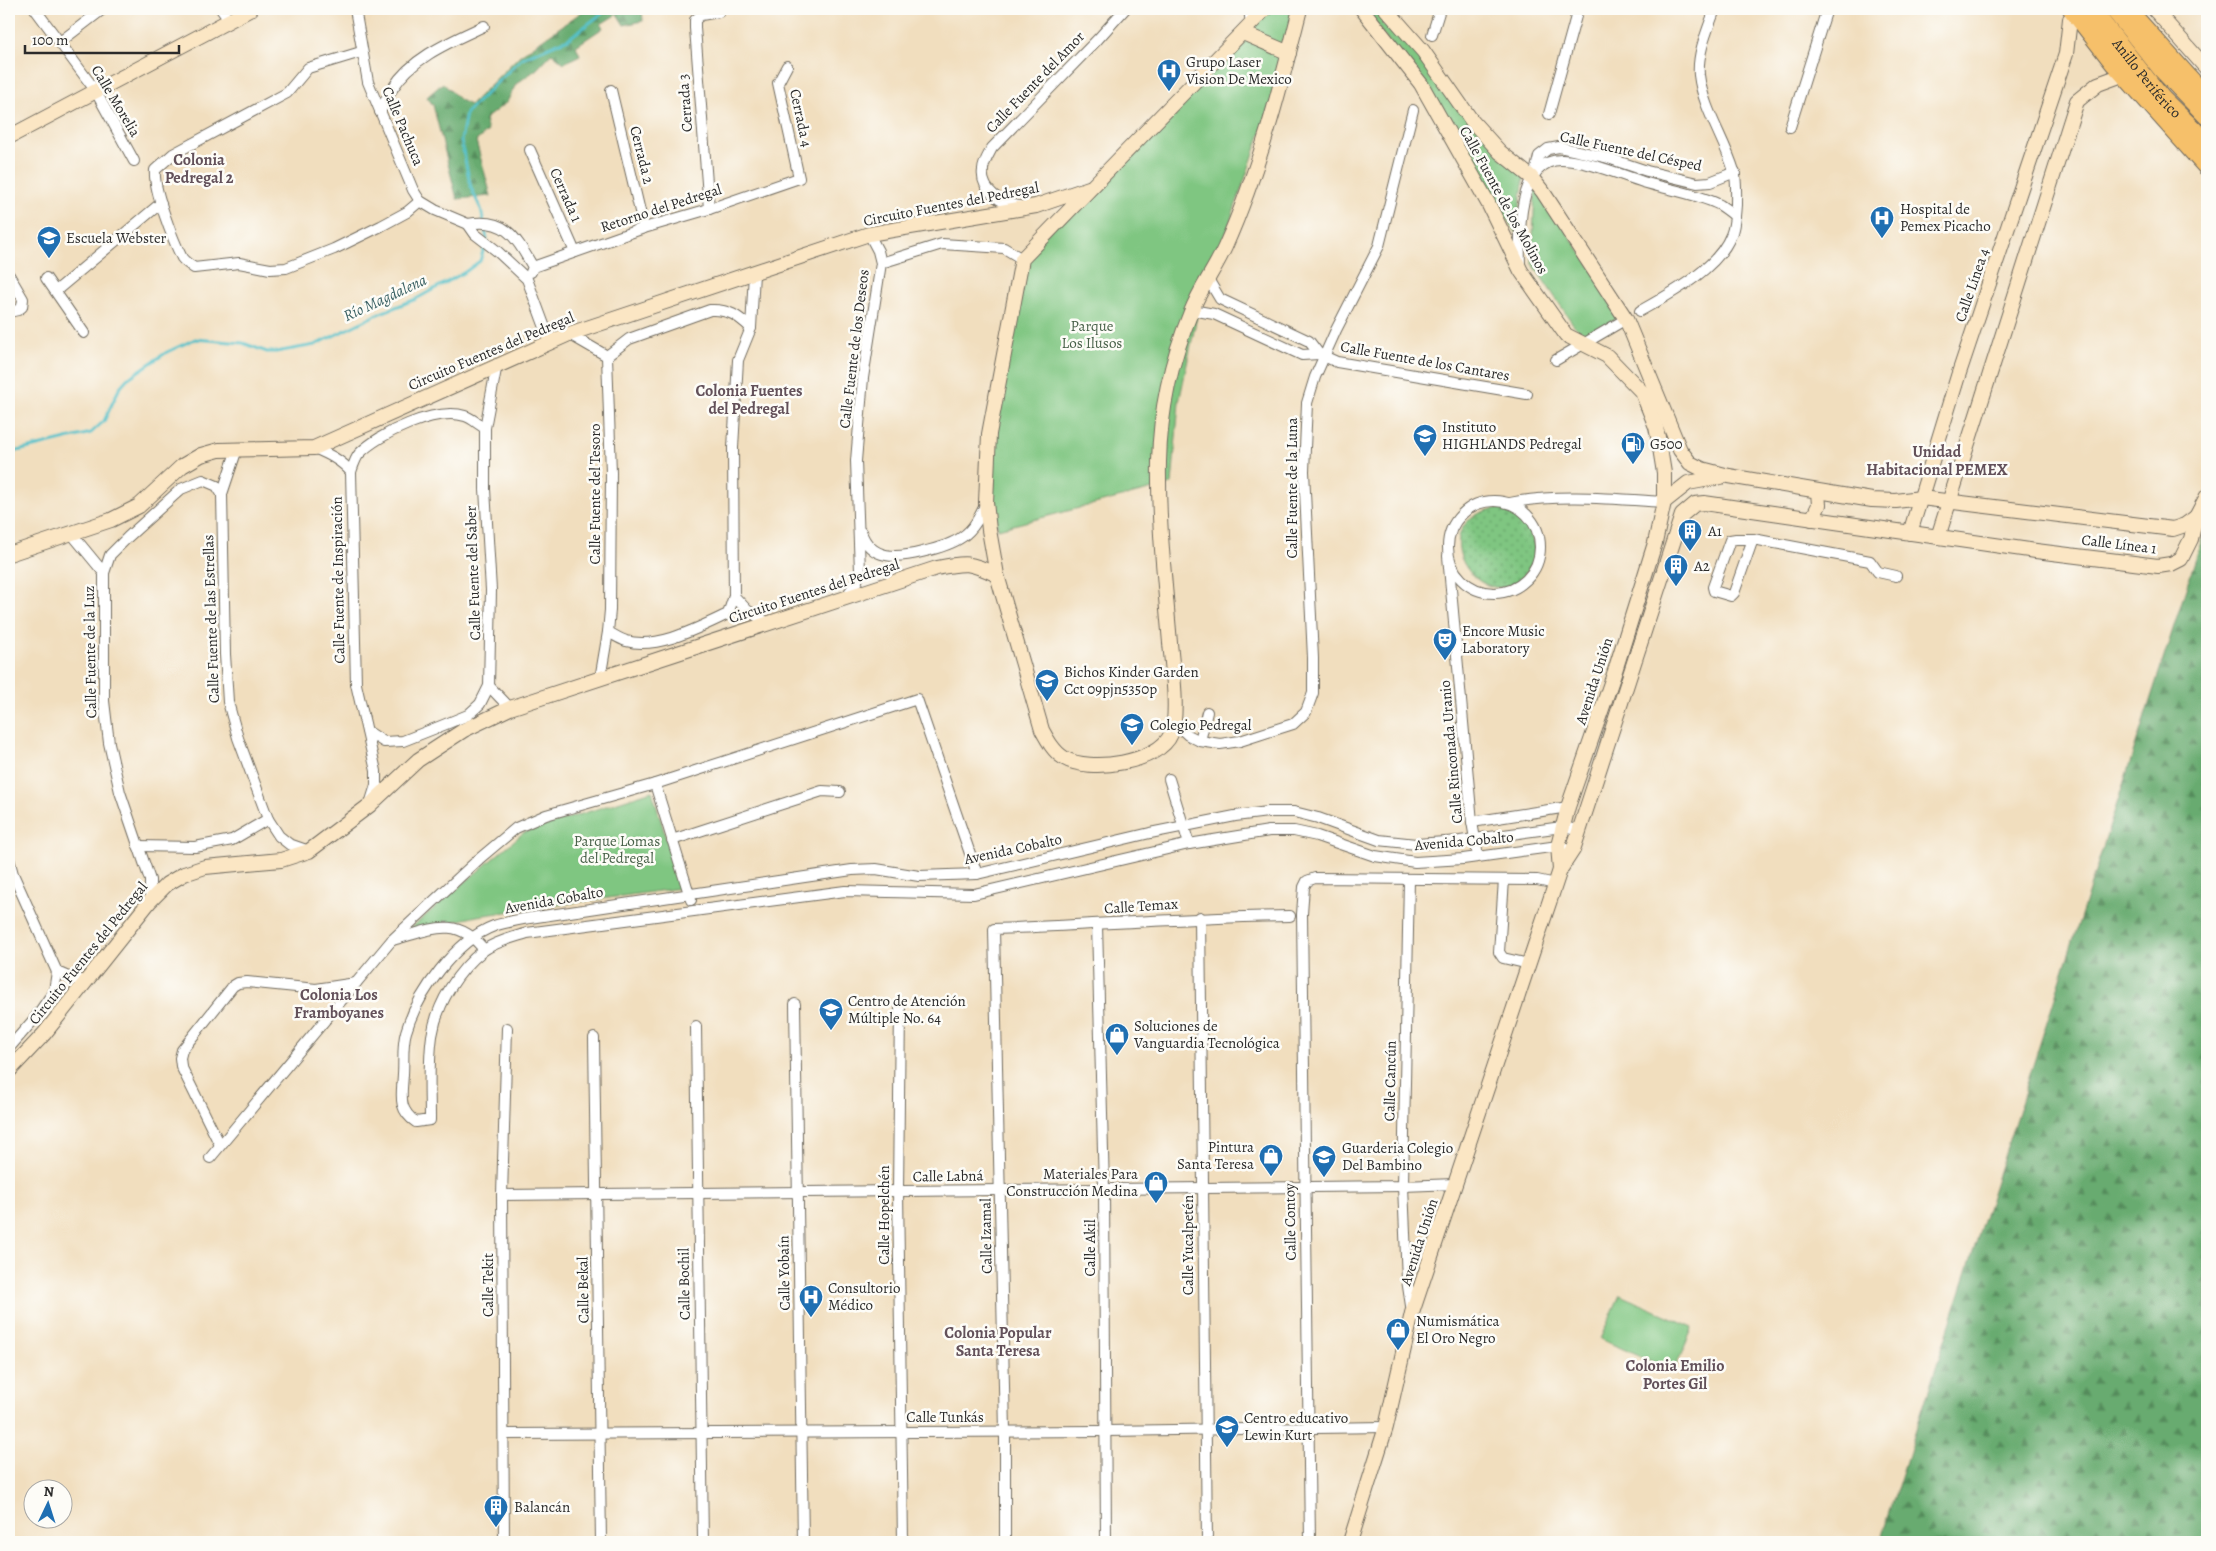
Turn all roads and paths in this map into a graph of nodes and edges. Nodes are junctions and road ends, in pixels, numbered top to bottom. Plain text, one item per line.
1 (35, 9) edge
2 (103, 9) edge
3 (251, 9) edge
4 (355, 9) edge
5 (1125, 9) edge
6 (1249, 9) edge
7 (1265, 9) edge
8 (1300, 9) edge
9 (1362, 9) edge
10 (1386, 9) edge
11 (1440, 9) edge
12 (1578, 9) edge
13 (1715, 9) edge
14 (1827, 9) edge
15 (2091, 9) edge
16 (2102, 9) edge
17 (2114, 9) edge
18 (2126, 9) edge
19 (2154, 9) edge
20 (719, 12) dead end
21 (2068, 12) edge
22 (225, 14) edge
23 (484, 26) dead end
24 (1247, 29) junction
25 (1432, 35) dead end
26 (60, 42) junction
27 (361, 52) junction
28 (1289, 53) junction
29 (787, 66) dead end
30 (2207, 69) edge
31 (2117, 77) junction
32 (95, 90) junction
33 (611, 90) dead end
34 (2207, 98) edge
35 (1413, 110) dead end
36 (380, 112) junction
37 (1548, 114) dead end
38 (2207, 116) edge
39 (1790, 127) dead end
40 (2207, 130) edge
41 (9, 137) edge
42 (2207, 143) edge
43 (530, 150) dead end
44 (134, 161) dead end
45 (2207, 168) edge
46 (1648, 171) junction
47 (1735, 172) junction
48 (1533, 175) junction
49 (799, 178) joint
50 (1644, 182) junction
51 (1094, 186) junction
52 (420, 201) junction
53 (161, 203) junction
54 (1036, 206) junction
55 (709, 209) junction
56 (1735, 216) junction
57 (468, 224) junction
58 (644, 228) junction
59 (869, 234) junction
60 (575, 252) junction
61 (1022, 259) junction
62 (881, 263) junction
63 (533, 267) junction
64 (1521, 271) junction
65 (754, 273) junction
66 (9, 275) edge
67 (46, 278) dead end
68 (527, 279) junction
69 (1208, 279) junction
70 (56, 290) junction
71 (1192, 310) junction
72 (1640, 311) dead end
73 (9, 312) edge
74 (1626, 318) junction
75 (751, 328) junction
76 (84, 333) dead end
77 (569, 334) junction
78 (550, 341) junction
79 (1584, 345) junction
80 (1322, 355) junction
81 (607, 356) junction
82 (1556, 360) dead end
83 (497, 364) junction
84 (1527, 394) dead end
85 (485, 428) junction
86 (314, 448) junction
87 (237, 449) junction
88 (350, 472) junction
89 (1730, 476) junction
90 (1818, 492) junction
91 (222, 494) junction
92 (2207, 496) edge
93 (1921, 498) junction
94 (1949, 501) junction
95 (986, 502) junction
96 (1664, 502) junction
97 (1510, 503) junction
98 (1687, 509) joint
99 (2196, 517) junction
100 (1812, 519) junction
101 (860, 530) junction
102 (71, 533) junction
103 (1910, 533) junction
104 (1938, 537) junction
105 (1754, 539) junction
106 (9, 554) edge
107 (1448, 556) junction
108 (104, 573) junction
109 (997, 575) junction
110 (1896, 576) dead end
111 (734, 596) junction
112 (846, 597) junction
113 (768, 623) junction
114 (608, 632) junction
115 (600, 678) junction
116 (489, 686) junction
117 (510, 708) junction
118 (1207, 712) dead end
119 (1174, 722) junction
120 (367, 732) junction
121 (1200, 741) junction
122 (1170, 778) dead end
123 (655, 784) junction
124 (840, 792) dead end
125 (370, 805) junction
126 (1568, 807) junction
127 (268, 819) junction
128 (1472, 822) junction
129 (1184, 826) junction
130 (1562, 827) junction
131 (1578, 830) junction
132 (1474, 838) junction
133 (672, 840) junction
134 (1189, 844) junction
135 (138, 846) junction
136 (1558, 846) junction
137 (1573, 850) junction
138 (308, 851) junction
139 (1478, 856) junction
140 (9, 859) edge
141 (1560, 870) junction
142 (977, 874) junction
143 (1409, 879) junction
144 (1504, 880) junction
145 (1556, 884) junction
146 (690, 894) junction
147 (150, 900) junction
148 (693, 910) junction
149 (1290, 916) dead end
150 (1200, 917) junction
151 (1097, 924) junction
152 (994, 929) joint
153 (474, 937) junction
154 (391, 941) junction
155 (484, 950) junction
156 (1529, 964) junction
157 (57, 972) junction
158 (86, 981) junction
159 (356, 983) junction
160 (795, 1004) dead end
161 (900, 1008) dead end
162 (696, 1026) dead end
163 (507, 1028) dead end
164 (594, 1038) dead end
165 (9, 1048) edge
166 (9, 1071) edge
167 (220, 1145) junction
168 (210, 1158) dead end
169 (1455, 1184) junction
170 (1403, 1186) junction
171 (1305, 1187) junction
172 (1203, 1188) junction
173 (1104, 1189) junction
174 (1001, 1190) junction
175 (898, 1191) junction
176 (798, 1192) junction
177 (697, 1193) junction
178 (597, 1194) junction
179 (502, 1196) junction
180 (1412, 1313) junction
181 (1307, 1427) junction
182 (1386, 1427) junction
183 (1205, 1429) junction
184 (1106, 1431) junction
185 (702, 1432) junction
186 (802, 1432) junction
187 (902, 1432) junction
188 (1005, 1432) junction
189 (504, 1434) junction
190 (600, 1434) junction
191 (504, 1542) edge
192 (601, 1542) edge
193 (703, 1542) edge
194 (803, 1542) edge
195 (903, 1542) edge
196 (1005, 1542) edge
197 (1106, 1542) edge
198 (1207, 1542) edge
199 (1310, 1542) edge
200 (1350, 1542) edge

1 - 26 street, Calle Morelia
2 - 26 street
3 - 22 street
4 - 27 street, Calle Pachuca
5 - 54 street, Calle Fuente del Amor
6 - 24 street
7 - 24 street, Circuito Fuentes del Pedregal
8 - 28 street
9 - 64 street, Calle Fuente de los Molinos
10 - 48 street, Calle Fuente de los Molinos
11 - 25 street
12 - 37 street
13 - 47 street
14 - 39 street
15 - 42 highway, Anillo Periférico
16 - 40 highway
17 - 38 highway
18 - 34 highway, Anillo Periférico
19 - 30 street
20 - 55 street, Cerrada 3
21 - 31 street
21 - 45 highway
21 - 93 street, Calle Línea 4
22 - 32 street
23 - 36 street
24 - 28 street
24 - 51 street, Circuito Fuentes del Pedregal
26 - 32 street, Calle Morelia
27 - 36 street, Calle Pachuca
27 - 53 street
28 - 69 street
29 - 49 street, Cerrada 4
31 - 45 street
31 - 94 street
32 - 41 street
32 - 44 street, Calle Morelia
33 - 58 street, Cerrada 2
35 - 80 street, Calle Fuente de la Luna
36 - 52 street, Calle Pachuca
43 - 60 street, Cerrada 1
46 - 47 street, Calle Fuente del Césped
46 - 48 street, Calle Fuente del Césped
46 - 50 street
47 - 56 street
48 - 50 street, Calle Fuente del Césped
48 - 64 street
48 - 74 street, Calle Fuente de los Molinos
49 - 55 street, Retorno del Pedregal
50 - 56 street, Calle Fuente del Césped
51 - 54 street, Circuito Fuentes del Pedregal
51 - 61 street, Circuito Fuentes del Pedregal
52 - 53 street
52 - 57 street
53 - 70 street
54 - 59 street, Circuito Fuentes del Pedregal
55 - 58 street, Retorno del Pedregal
56 - 72 street
57 - 63 street
57 - 68 street
58 - 60 street, Retorno del Pedregal
59 - 62 street, Calle Fuente de los Deseos
59 - 65 street, Circuito Fuentes del Pedregal
60 - 63 street, Retorno del Pedregal
61 - 62 street, Calle Fuente de los Deseos
61 - 95 street
62 - 101 street, Calle Fuente de los Deseos
63 - 68 street
64 - 79 street, Calle Fuente de los Molinos
65 - 75 street
65 - 77 street, Circuito Fuentes del Pedregal
66 - 73 street
67 - 70 street
68 - 78 street
69 - 71 street
69 - 80 street, Calle Fuente de los Cantares
70 - 76 street
71 - 80 street, Calle Fuente de los Cantares
71 - 119 street
74 - 79 street
74 - 89 street, Calle Fuente de los Molinos
75 - 81 street
75 - 111 street
77 - 78 street, Circuito Fuentes del Pedregal
77 - 81 street
78 - 83 street, Circuito Fuentes del Pedregal
79 - 82 street
79 - 96 street, Calle Fuente de los Molinos
80 - 84 street, Calle Fuente de los Cantares
80 - 121 street, Calle Fuente de la Luna
81 - 114 street, Calle Fuente del Tesoro
83 - 85 street, Calle Fuente del Saber
83 - 86 street, Circuito Fuentes del Pedregal
85 - 88 street
85 - 116 street, Calle Fuente del Saber
86 - 87 street, Circuito Fuentes del Pedregal
86 - 88 street
87 - 91 street, Calle Fuente de las Estrellas
87 - 102 street, Circuito Fuentes del Pedregal
88 - 120 street, Calle Fuente de Inspiración
89 - 90 street, Calle Línea 1
89 - 96 street
90 - 93 street, Calle Línea 1
90 - 100 street
91 - 108 street, Calle Fuente de la Luz
91 - 127 street, Calle Fuente de las Estrellas
92 - 99 street
93 - 94 street, Calle Línea 1
93 - 103 street, Calle Línea 4
94 - 99 street, Calle Línea 1
94 - 104 street
95 - 101 street
95 - 109 street
96 - 97 street
96 - 126 street, Avenida Unión
97 - 107 street
97 - 107 street
98 - 100 street, Calle Línea 1
98 - 131 street, Avenida Unión
99 - 104 street, Calle Línea 1
100 - 103 street, Calle Línea 1
101 - 112 street, Calle Fuente de los Deseos
102 - 106 street, Circuito Fuentes del Pedregal
102 - 108 street, Calle Fuente de la Luz
103 - 104 street, Calle Línea 1
105 - 105 street
105 - 110 street
107 - 128 street, Calle Rinconada Uranio
108 - 135 street, Calle Fuente de la Luz
109 - 112 street, Circuito Fuentes del Pedregal
109 - 119 street
111 - 113 street
111 - 114 street
112 - 113 street, Circuito Fuentes del Pedregal
113 - 115 street, Circuito Fuentes del Pedregal
114 - 115 street, Calle Fuente del Tesoro
115 - 117 street, Circuito Fuentes del Pedregal
116 - 117 street
116 - 120 street
117 - 125 street, Circuito Fuentes del Pedregal
118 - 121 street
119 - 121 street, Calle Fuente de la Luna
120 - 125 street, Calle Fuente de Inspiración
122 - 129 street
123 - 133 street
123 - 142 street
123 - 154 street
124 - 133 street
125 - 138 street, Circuito Fuentes del Pedregal
126 - 128 street
126 - 130 street, Avenida Unión
127 - 135 street
127 - 138 street, Calle Fuente de las Estrellas
128 - 132 street, Calle Rinconada Uranio
129 - 132 street, Avenida Cobalto
129 - 134 street
129 - 142 street, Avenida Cobalto
130 - 131 street, Avenida Cobalto
130 - 132 street, Avenida Cobalto
130 - 136 street, Avenida Unión
131 - 137 street, Avenida Unión
132 - 139 street, Calle Rinconada Uranio
133 - 146 street
134 - 139 street, Avenida Cobalto
134 - 148 street, Avenida Cobalto
135 - 147 street, Calle Fuente de la Luz
136 - 137 street, Avenida Cobalto
136 - 139 street, Avenida Cobalto
136 - 141 street, Avenida Unión
137 - 141 street, Avenida Unión
138 - 147 street, Circuito Fuentes del Pedregal
140 - 157 street
141 - 145 street, Avenida Unión
142 - 146 street, Avenida Cobalto
143 - 144 street
143 - 170 street, Calle Cancún
143 - 171 street, Calle Contoy
144 - 145 street
144 - 156 street
145 - 156 street, Avenida Unión
146 - 148 street
146 - 153 street, Avenida Cobalto
147 - 158 street, Circuito Fuentes del Pedregal
148 - 155 street, Avenida Cobalto
149 - 150 street, Calle Temax
150 - 151 street, Calle Temax
150 - 172 street, Calle Yucalpetén
151 - 152 street, Calle Temax
151 - 173 street, Calle Akil
152 - 174 street, Calle Izamal
153 - 154 street
153 - 155 street
153 - 155 street, Avenida Cobalto
154 - 159 street
156 - 169 street, Avenida Unión
157 - 158 street
157 - 165 street
158 - 166 street, Circuito Fuentes del Pedregal
159 - 167 street
159 - 167 street
160 - 176 street, Calle Yobaín
161 - 175 street, Calle Hopelchén
162 - 177 street, Calle Bochil
163 - 179 street, Calle Tekit
164 - 178 street, Calle Bekal
167 - 168 street
169 - 170 street, Calle Labná
169 - 180 street, Avenida Unión
170 - 171 street, Calle Labná
170 - 180 street, Calle Cancún
171 - 172 street, Calle Labná
171 - 181 street, Calle Contoy
172 - 173 street, Calle Labná
172 - 183 street, Calle Yucalpetén
173 - 174 street, Calle Labná
173 - 184 street, Calle Akil
174 - 175 street, Calle Labná
174 - 188 street, Calle Izamal
175 - 176 street, Calle Labná
175 - 187 street, Calle Hopelchén
176 - 177 street, Calle Labná
176 - 186 street, Calle Yobaín
177 - 178 street, Calle Labná
177 - 185 street, Calle Bochil
178 - 179 street, Calle Labná
178 - 190 street, Calle Bekal
179 - 189 street, Calle Tekit
180 - 182 street, Avenida Unión
181 - 182 street, Calle Tunkás
181 - 183 street, Calle Tunkás
181 - 199 street, Calle Contoy
182 - 200 street, Avenida Unión
183 - 184 street, Calle Tunkás
183 - 198 street, Calle Yucalpetén
184 - 188 street, Calle Tunkás
184 - 197 street, Calle Akil
185 - 186 street, Calle Tunkás
185 - 190 street, Calle Tunkás
185 - 193 street, Calle Bochil
186 - 187 street, Calle Tunkás
186 - 194 street, Calle Yobaín
187 - 188 street, Calle Tunkás
187 - 195 street, Calle Hopelchén
188 - 196 street, Calle Izamal
189 - 190 street, Calle Tunkás
189 - 191 street, Calle Tekit
190 - 192 street, Calle Bekal

